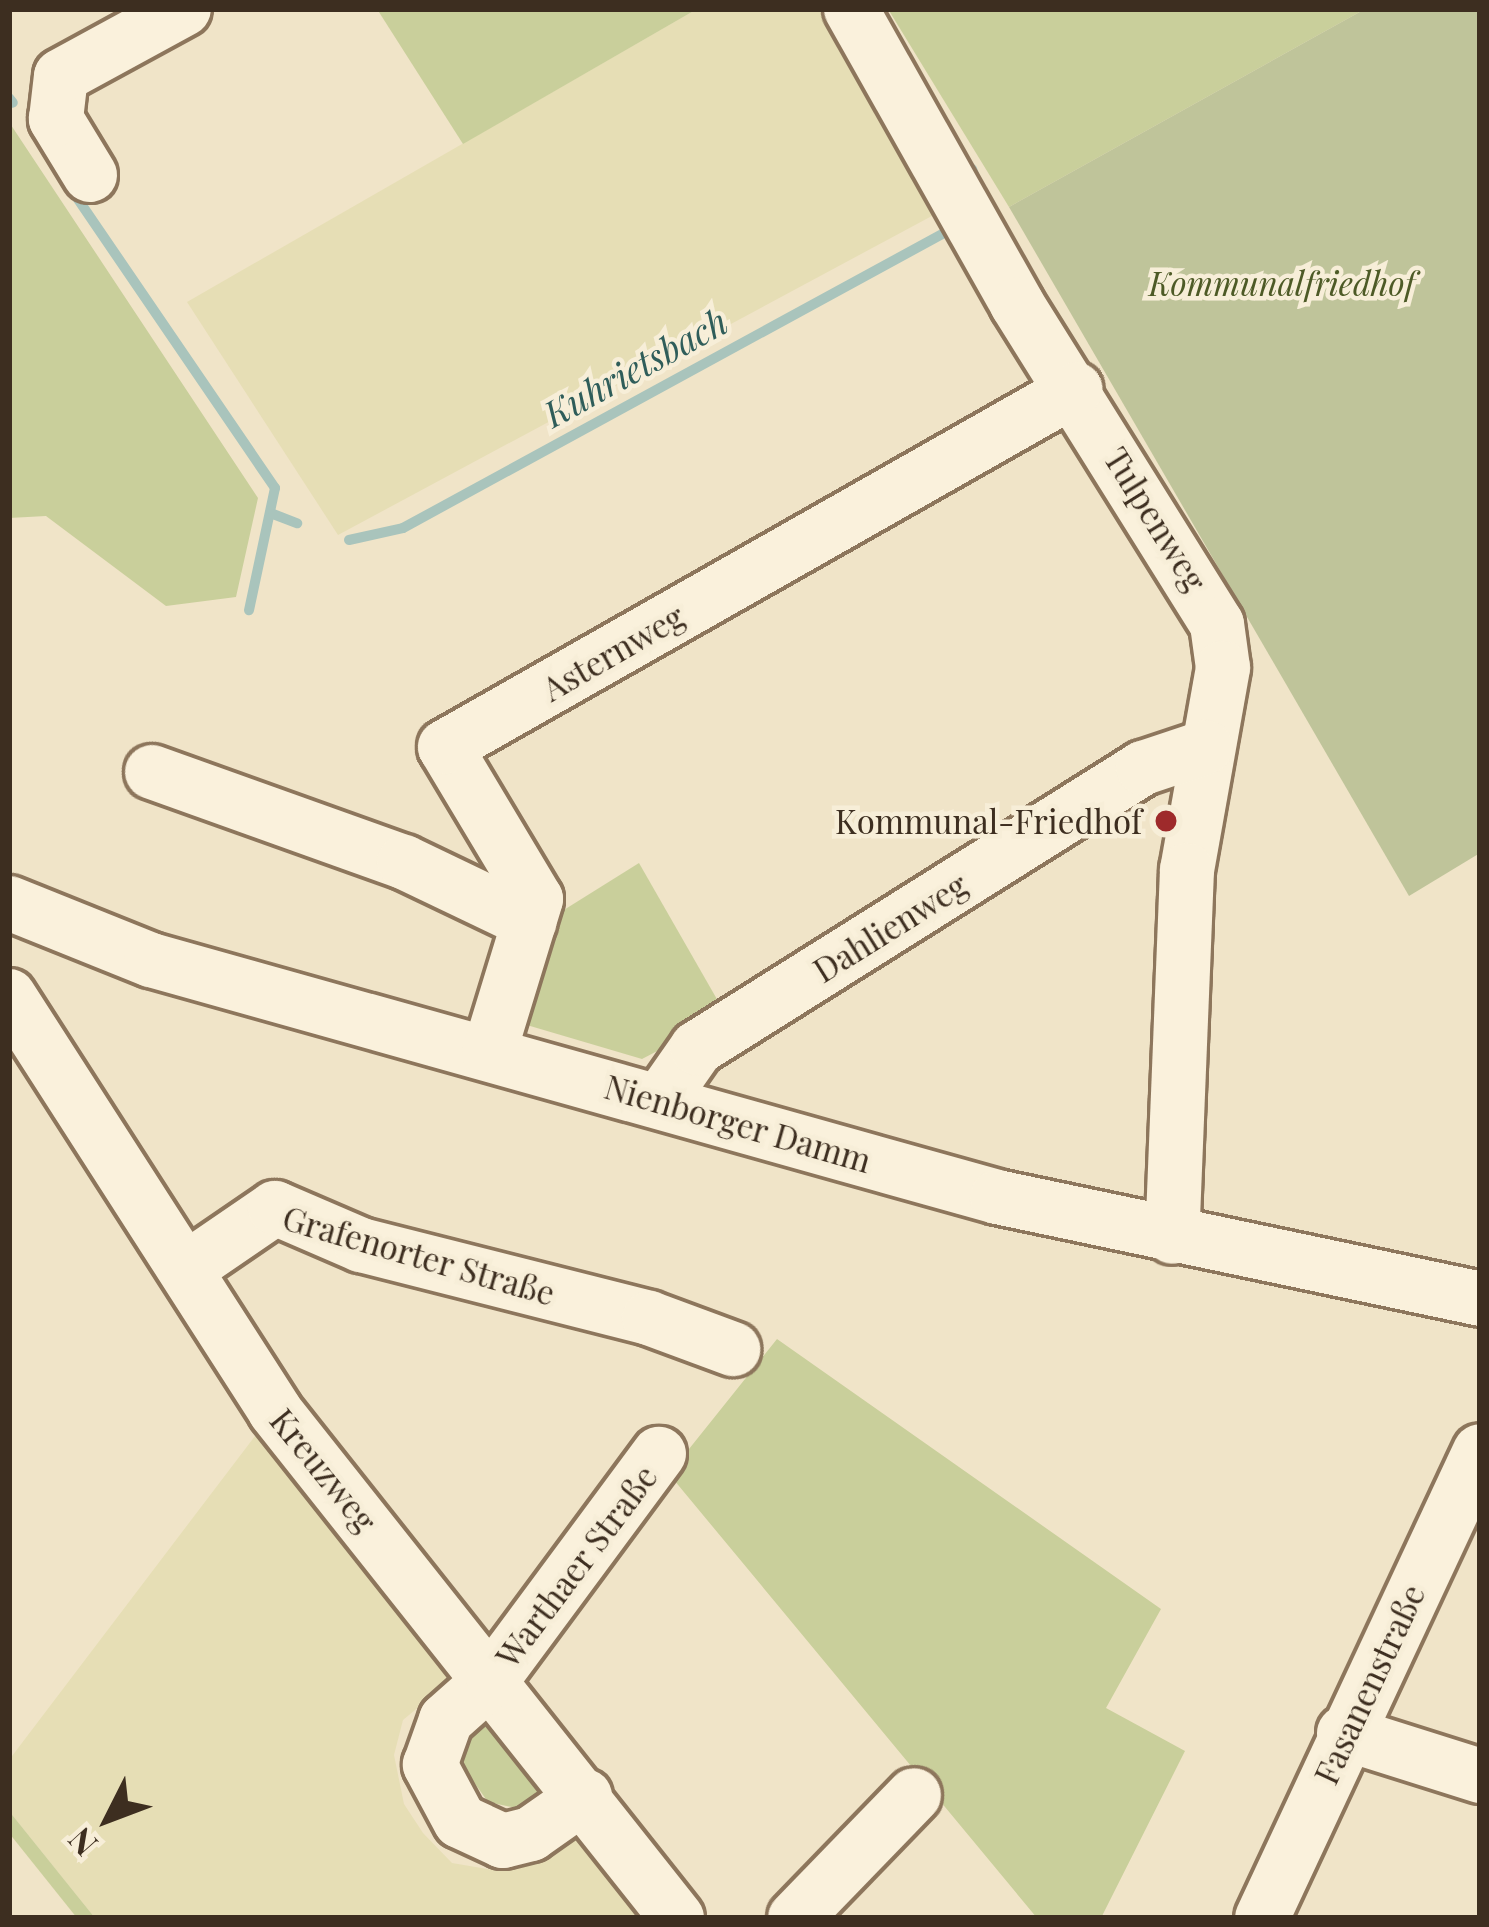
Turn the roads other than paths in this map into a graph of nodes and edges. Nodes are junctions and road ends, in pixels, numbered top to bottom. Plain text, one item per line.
1 (184, 9) edge
2 (851, 9) edge
3 (90, 175) dead end
4 (1076, 389) junction
5 (1206, 747) junction
6 (152, 772) dead end
7 (9, 903) edge
8 (529, 922) junction
9 (9, 996) edge
10 (489, 1053) junction
11 (660, 1101) junction
12 (1172, 1237) junction
13 (186, 1269) junction
14 (1480, 1299) edge
15 (733, 1348) dead end
16 (1480, 1451) edge
17 (659, 1454) dead end
18 (493, 1678) junction
19 (1344, 1733) junction
20 (1480, 1776) edge
21 (914, 1795) dead end
22 (585, 1796) junction
23 (677, 1918) edge
24 (795, 1918) edge
25 (1262, 1918) edge

1 - 3 street
2 - 4 street, Tulpenweg
4 - 5 street, Tulpenweg
4 - 8 street, Asternweg
5 - 11 street, Dahlienweg
5 - 12 street, Tulpenweg
6 - 8 street
7 - 10 street, Nienborger Damm
8 - 10 street, Asternweg
9 - 13 street, Kreuzweg
10 - 11 street, Nienborger Damm
11 - 12 street, Nienborger Damm
12 - 14 street, Nienborger Damm
13 - 15 street, Grafenorter Straße
13 - 18 street, Kreuzweg
16 - 19 street, Fasanenstraße
17 - 18 street, Warthaer Straße
18 - 22 street, Kreuzweg
18 - 22 street, Warthaer Straße
19 - 20 street
19 - 25 street, Fasanenstraße
21 - 24 street
22 - 23 street, Kreuzweg

